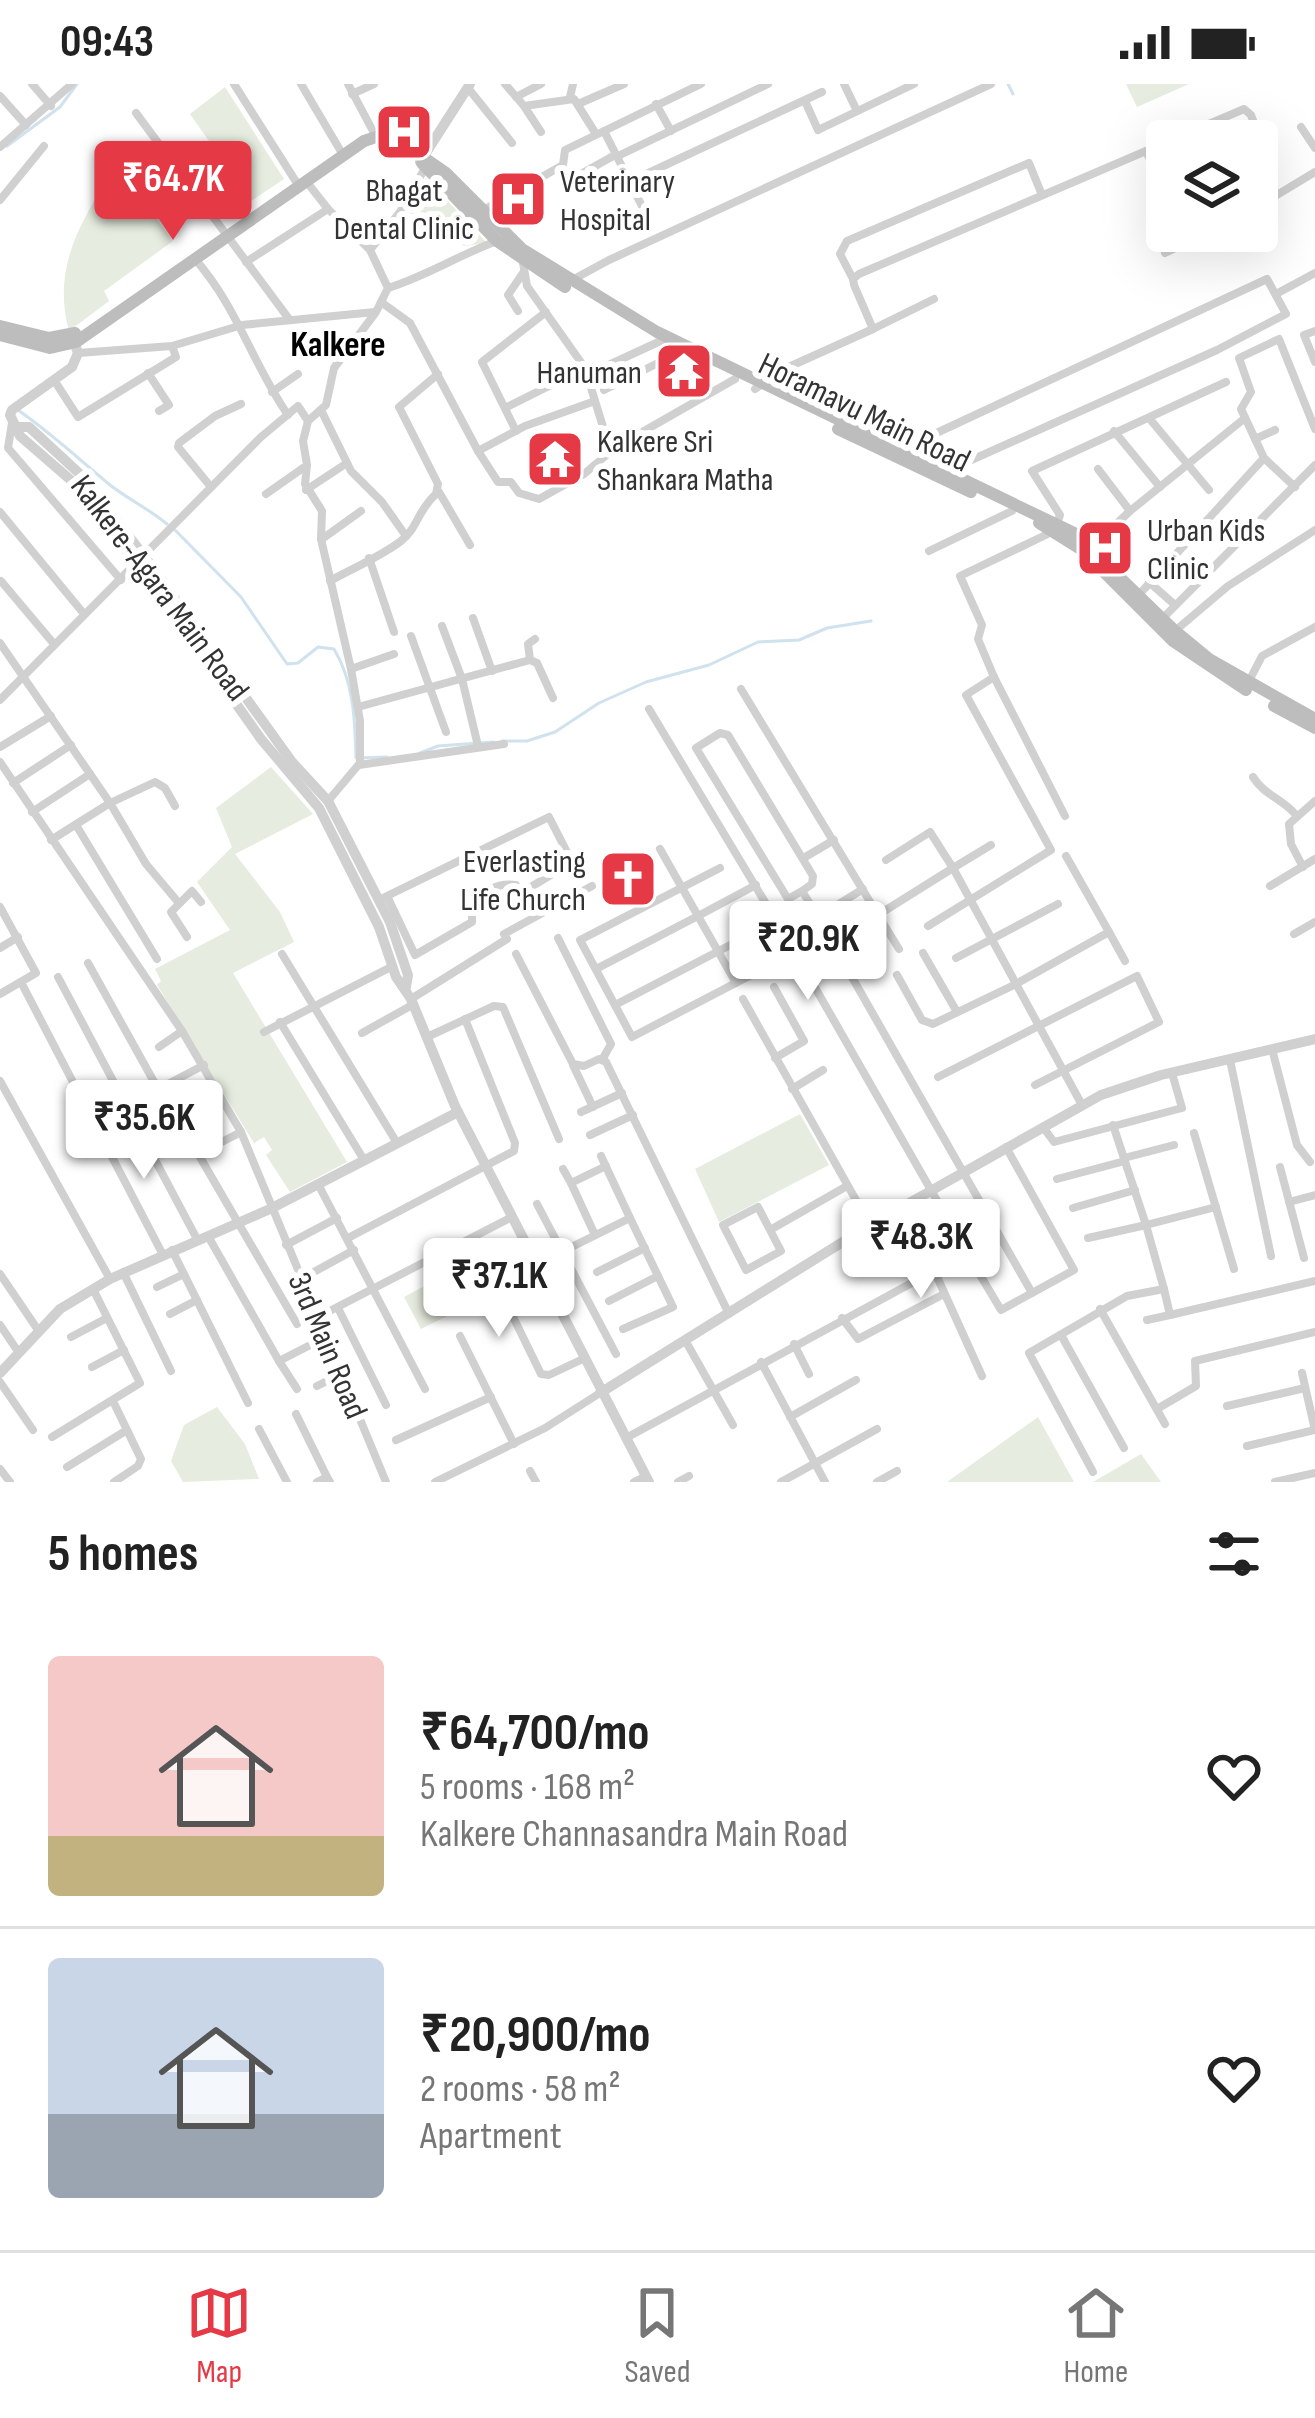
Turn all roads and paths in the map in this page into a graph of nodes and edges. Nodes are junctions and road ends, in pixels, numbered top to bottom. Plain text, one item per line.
1 (10, 84) edge
2 (32, 84) edge
3 (73, 84) edge
4 (234, 84) edge
5 (301, 84) edge
6 (374, 84) edge
7 (505, 84) edge
8 (541, 84) edge
9 (573, 84) edge
10 (624, 84) edge
11 (701, 84) edge
12 (768, 84) edge
13 (844, 84) edge
14 (914, 84) edge
15 (991, 84) edge
16 (469, 86) edge
17 (350, 89) edge
18 (822, 92) dead end
19 (0, 94) edge
20 (516, 97) junction
21 (574, 101) junction
22 (805, 101) junction
23 (656, 104) junction
24 (51, 106) junction
25 (524, 106) junction
26 (857, 111) junction
27 (136, 113) dead end
28 (1218, 120) edge
29 (1253, 120) edge
30 (26, 125) junction
31 (1301, 127) dead end
32 (671, 130) junction
33 (541, 132) dead end
34 (600, 132) junction
35 (375, 135) junction
36 (512, 143) dead end
37 (44, 146) dead end
38 (0, 147) edge
39 (1315, 148) edge
40 (1146, 151) edge
41 (343, 155) junction
42 (616, 155) junction
43 (423, 161) junction
44 (1315, 172) edge
45 (581, 174) dead end
46 (629, 182) junction
47 (301, 183) junction
48 (1278, 194) edge
49 (1042, 195) junction
50 (0, 200) edge
51 (201, 202) junction
52 (328, 209) junction
53 (478, 213) junction
54 (175, 219) dead end
55 (650, 220) dead end
56 (224, 234) junction
57 (501, 237) junction
58 (370, 250) junction
59 (1169, 252) edge
60 (1165, 254) dead end
61 (194, 258) junction
62 (522, 260) junction
63 (246, 262) junction
64 (1315, 272) edge
65 (853, 279) junction
66 (571, 281) junction
67 (388, 288) junction
68 (1276, 294) junction
69 (934, 299) dead end
70 (378, 307) junction
71 (518, 311) dead end
72 (546, 312) junction
73 (290, 320) junction
74 (242, 325) junction
75 (0, 326) edge
76 (873, 329) junction
77 (1315, 331) edge
78 (0, 335) edge
79 (663, 340) junction
80 (75, 344) junction
81 (172, 346) junction
82 (685, 351) junction
83 (1315, 362) edge
84 (586, 372) junction
85 (148, 373) junction
86 (298, 374) dead end
87 (438, 374) junction
88 (53, 380) junction
89 (736, 380) junction
90 (1226, 382) dead end
91 (757, 386) junction
92 (604, 390) dead end
93 (272, 392) junction
94 (595, 401) junction
95 (241, 404) dead end
96 (507, 407) junction
97 (321, 410) junction
98 (159, 412) dead end
99 (288, 415) junction
100 (11, 417) edge
101 (1149, 418) junction
102 (1245, 418) junction
103 (308, 421) junction
104 (1315, 429) edge
105 (1275, 430) dead end
106 (517, 431) junction
107 (1114, 431) junction
108 (1255, 439) junction
109 (616, 447) junction
110 (478, 451) junction
111 (899, 454) junction
112 (1264, 458) junction
113 (347, 464) junction
114 (1315, 465) edge
115 (1186, 466) junction
116 (304, 467) junction
117 (1098, 470) dead end
118 (946, 471) junction
119 (212, 487) junction
120 (1160, 487) junction
121 (1295, 487) junction
122 (307, 490) junction
123 (1208, 490) dead end
124 (438, 491) junction
125 (266, 494) dead end
126 (361, 511) dead end
127 (1012, 511) junction
128 (1130, 511) junction
129 (0, 512) edge
130 (1056, 527) junction
131 (1315, 530) edge
132 (406, 536) junction
133 (321, 539) junction
134 (470, 545) dead end
135 (1091, 548) junction
136 (928, 551) dead end
137 (369, 558) junction
138 (141, 560) junction
139 (121, 580) junction
140 (2, 581) edge
141 (330, 581) junction
142 (1149, 583) junction
143 (1136, 598) junction
144 (1175, 605) junction
145 (84, 614) junction
146 (473, 618) dead end
147 (1163, 618) junction
148 (442, 626) dead end
149 (1315, 627) edge
150 (1175, 631) junction
151 (394, 632) dead end
152 (411, 636) dead end
153 (535, 639) dead end
154 (0, 643) edge
155 (54, 644) junction
156 (394, 654) dead end
157 (530, 660) junction
158 (351, 669) junction
159 (492, 671) junction
160 (23, 675) junction
161 (994, 677) junction
162 (462, 679) junction
163 (1247, 686) junction
164 (429, 688) junction
165 (741, 689) dead end
166 (553, 698) dead end
167 (0, 700) edge
168 (358, 707) junction
169 (649, 709) dead end
170 (51, 716) junction
171 (1315, 719) edge
172 (1315, 728) edge
173 (446, 732) dead end
174 (478, 743) junction
175 (504, 744) dead end
176 (71, 745) junction
177 (0, 747) edge
178 (0, 762) edge
179 (360, 762) junction
180 (90, 774) junction
181 (1253, 777) dead end
182 (13, 783) junction
183 (110, 803) junction
184 (324, 804) junction
185 (175, 806) dead end
186 (1313, 806) edge
187 (32, 812) junction
188 (1296, 815) junction
189 (1065, 816) dead end
190 (76, 825) junction
191 (51, 840) junction
192 (834, 840) junction
193 (991, 845) dead end
194 (660, 849) dead end
195 (807, 856) dead end
196 (1066, 856) dead end
197 (886, 860) dead end
198 (1315, 860) edge
199 (1304, 867) junction
200 (720, 868) dead end
201 (952, 868) junction
202 (756, 885) junction
203 (592, 886) dead end
204 (1270, 886) dead end
205 (682, 887) junction
206 (863, 889) junction
207 (802, 891) junction
208 (383, 898) junction
209 (969, 900) junction
210 (178, 902) junction
211 (201, 902) dead end
212 (838, 904) dead end
213 (1058, 904) dead end
214 (0, 907) edge
215 (878, 915) junction
216 (698, 916) junction
217 (1315, 922) edge
218 (928, 926) dead end
219 (761, 928) dead end
220 (1109, 932) junction
221 (1294, 934) dead end
222 (18, 937) junction
223 (187, 937) dead end
224 (558, 938) dead end
225 (990, 939) junction
226 (0, 948) edge
227 (899, 949) dead end
228 (717, 952) junction
229 (923, 953) dead end
230 (282, 954) dead end
231 (516, 954) dead end
232 (956, 958) dead end
233 (157, 959) dead end
234 (404, 960) junction
235 (778, 961) dead end
236 (1125, 961) dead end
237 (88, 963) dead end
238 (596, 969) junction
239 (897, 975) dead end
240 (58, 976) dead end
241 (736, 983) junction
242 (23, 986) dead end
243 (1014, 986) junction
244 (774, 987) dead end
245 (0, 994) edge
246 (410, 997) junction
247 (742, 999) dead end
248 (312, 1005) junction
249 (615, 1005) junction
250 (957, 1012) junction
251 (465, 1019) junction
252 (280, 1022) junction
253 (1037, 1026) junction
254 (182, 1031) junction
255 (264, 1032) dead end
256 (362, 1033) dead end
257 (427, 1037) junction
258 (1315, 1039) edge
259 (158, 1047) dead end
260 (1272, 1047) junction
261 (775, 1058) junction
262 (602, 1060) junction
263 (1230, 1060) junction
264 (573, 1064) junction
265 (204, 1065) junction
266 (824, 1070) dead end
267 (1062, 1070) junction
268 (1172, 1073) junction
269 (938, 1077) dead end
270 (0, 1081) edge
271 (1035, 1085) dead end
272 (158, 1089) junction
273 (792, 1089) junction
274 (622, 1093) junction
275 (221, 1095) junction
276 (212, 1102) dead end
277 (129, 1105) junction
278 (1082, 1106) junction
279 (593, 1107) junction
280 (458, 1112) junction
281 (581, 1112) dead end
282 (633, 1114) junction
283 (179, 1121) dead end
284 (97, 1122) junction
285 (1113, 1125) junction
286 (1042, 1126) junction
287 (241, 1132) junction
288 (1194, 1133) dead end
289 (590, 1135) dead end
290 (559, 1138) dead end
291 (397, 1143) junction
292 (218, 1144) dead end
293 (1174, 1145) dead end
294 (1006, 1147) junction
295 (601, 1156) dead end
296 (364, 1160) junction
297 (1125, 1160) junction
298 (1310, 1162) dead end
299 (485, 1165) junction
300 (606, 1166) junction
301 (1280, 1167) dead end
302 (563, 1169) dead end
303 (964, 1172) junction
304 (1057, 1179) dead end
305 (571, 1183) junction
306 (318, 1184) junction
307 (847, 1186) junction
308 (931, 1190) junction
309 (1135, 1190) junction
310 (1315, 1195) edge
311 (1289, 1202) junction
312 (537, 1204) dead end
313 (1216, 1207) junction
314 (1073, 1208) dead end
315 (270, 1209) junction
316 (512, 1217) junction
317 (337, 1218) junction
318 (630, 1218) junction
319 (238, 1223) junction
320 (1146, 1225) junction
321 (871, 1226) junction
322 (770, 1230) junction
323 (595, 1235) junction
324 (202, 1236) junction
325 (348, 1238) junction
326 (1088, 1238) dead end
327 (286, 1245) junction
328 (645, 1248) junction
329 (354, 1250) junction
330 (167, 1251) junction
331 (562, 1251) junction
332 (967, 1253) junction
333 (1271, 1256) dead end
334 (1304, 1258) dead end
335 (537, 1264) junction
336 (1234, 1269) dead end
337 (934, 1270) junction
338 (123, 1272) junction
339 (597, 1272) dead end
340 (0, 1274) edge
341 (184, 1274) junction
342 (658, 1276) junction
343 (110, 1279) junction
344 (301, 1279) junction
345 (1315, 1281) edge
346 (157, 1287) dead end
347 (93, 1289) junction
348 (1164, 1289) junction
349 (373, 1290) junction
350 (1032, 1293) junction
351 (944, 1294) junction
352 (197, 1300) junction
353 (609, 1301) dead end
354 (673, 1306) junction
355 (338, 1308) junction
356 (1100, 1310) junction
357 (170, 1314) dead end
358 (729, 1314) junction
359 (1171, 1315) junction
360 (318, 1317) junction
361 (678, 1317) dead end
362 (107, 1318) junction
363 (842, 1318) junction
364 (1147, 1321) dead end
365 (297, 1324) dead end
366 (0, 1325) edge
367 (623, 1329) dead end
368 (38, 1330) junction
369 (1315, 1332) edge
370 (1061, 1335) junction
371 (460, 1336) dead end
372 (71, 1337) dead end
373 (326, 1337) junction
374 (685, 1340) junction
375 (794, 1344) junction
376 (124, 1350) junction
377 (20, 1354) junction
378 (616, 1354) dead end
379 (585, 1358) junction
380 (279, 1361) junction
381 (761, 1361) junction
382 (92, 1367) dead end
383 (171, 1371) dead end
384 (1302, 1373) dead end
385 (341, 1374) junction
386 (809, 1375) dead end
387 (982, 1376) dead end
388 (0, 1378) edge
389 (856, 1380) dead end
390 (317, 1386) dead end
391 (713, 1387) junction
392 (1305, 1388) junction
393 (297, 1389) dead end
394 (425, 1389) dead end
395 (600, 1393) junction
396 (491, 1397) junction
397 (113, 1401) junction
398 (248, 1403) dead end
399 (386, 1405) dead end
400 (1227, 1406) dead end
401 (1156, 1408) junction
402 (296, 1414) dead end
403 (790, 1418) junction
404 (1165, 1424) dead end
405 (733, 1425) dead end
406 (877, 1429) dead end
407 (33, 1430) dead end
408 (127, 1430) junction
409 (259, 1430) dead end
410 (1315, 1431) edge
411 (52, 1437) dead end
412 (626, 1438) junction
413 (396, 1440) dead end
414 (514, 1444) junction
415 (1247, 1446) dead end
416 (1124, 1448) dead end
417 (815, 1464) junction
418 (68, 1467) dead end
419 (0, 1469) edge
420 (530, 1471) dead end
421 (897, 1471) dead end
422 (1093, 1472) dead end
423 (1315, 1473) edge
424 (689, 1476) dead end
425 (328, 1479) edge
426 (643, 1480) edge
427 (10, 1482) edge
428 (114, 1482) edge
429 (287, 1482) edge
430 (316, 1482) edge
431 (386, 1482) edge
432 (435, 1482) edge
433 (536, 1482) edge
434 (678, 1482) edge
435 (781, 1482) edge
436 (825, 1482) edge
437 (877, 1482) edge
438 (1275, 1482) edge

1 - 19 street
2 - 24 street
3 - 24 street
4 - 47 street
5 - 41 street
6 - 17 street
7 - 20 street
8 - 20 street
9 - 21 street
10 - 21 street
11 - 23 street
12 - 32 street
13 - 26 street
14 - 26 street
15 - 66 street
16 - 36 street
16 - 43 street
17 - 35 street
18 - 22 street
19 - 30 street
20 - 25 street
21 - 25 street
21 - 34 street
22 - 26 street
22 - 46 street
23 - 32 street
23 - 34 street
24 - 30 street
25 - 33 street
27 - 51 street
28 - 29 street
30 - 38 street
31 - 39 street
32 - 42 street
34 - 42 street
34 - 53 street
35 - 41 main road
35 - 43 main road, Horamavu Main Road
37 - 50 street
40 - 49 street
41 - 47 main road
42 - 45 street
42 - 46 street
43 - 53 main road, Horamavu Main Road
43 - 58 street
44 - 48 street
46 - 55 street
47 - 52 street
47 - 56 main road
49 - 65 street
49 - 65 street
51 - 54 street
51 - 56 street
52 - 58 street
52 - 63 street
53 - 57 main road, Horamavu Main Road
56 - 61 main road
56 - 63 street
56 - 80 main road
57 - 62 main road, Horamavu Main Road
57 - 67 street
58 - 67 street
59 - 60 street
61 - 74 street
61 - 80 main road
62 - 66 main road, Horamavu Main Road
62 - 71 street
62 - 72 street
62 - 79 main road, Horamavu Main Road
63 - 73 street
64 - 68 street
65 - 76 street
66 - 79 main road, Horamavu Main Road
67 - 70 street
68 - 111 street
68 - 118 street
69 - 76 street
70 - 73 street
70 - 87 street
70 - 97 street
72 - 84 street
72 - 96 street
73 - 74 street
74 - 81 street
74 - 93 street
75 - 80 main road
76 - 91 street
77 - 83 street
78 - 80 main road
79 - 82 main road, Horamavu Main Road
79 - 84 street
80 - 81 street
80 - 88 street
81 - 85 street
82 - 89 main road, Horamavu Main Road
82 - 91 main road, Horamavu Main Road
82 - 92 street
84 - 94 street
84 - 96 street
85 - 88 street
85 - 98 street
86 - 93 street
87 - 110 street
87 - 124 street
88 - 100 street
89 - 91 main road, Horamavu Main Road
89 - 109 street
90 - 101 street
91 - 111 main road, Horamavu Main Road
93 - 99 street
94 - 106 street
94 - 109 street
95 - 119 street
96 - 106 street
97 - 103 street
97 - 113 street
99 - 103 street
99 - 119 street
100 - 138 street, Kalkere-Agara Main Road
100 - 139 street
101 - 107 street
101 - 115 street
102 - 104 street
102 - 108 street
102 - 115 street
103 - 116 street
105 - 108 street
106 - 110 street
107 - 120 street
107 - 130 street
108 - 112 street
109 - 110 street
111 - 118 main road, Horamavu Main Road
111 - 127 main road, Horamavu Main Road
112 - 121 street
112 - 142 street
113 - 122 street
113 - 132 street
114 - 121 street
115 - 120 street
115 - 123 street
116 - 122 street
116 - 125 street
117 - 128 street
118 - 130 main road, Horamavu Main Road
119 - 138 street
120 - 128 street
121 - 144 street
122 - 133 street
124 - 132 street
124 - 134 street
126 - 133 street
127 - 130 main road, Horamavu Main Road
127 - 136 street
128 - 135 street
129 - 145 street
130 - 135 main road, Horamavu Main Road
130 - 143 main road, Horamavu Main Road
130 - 161 street
131 - 150 street
132 - 137 street
133 - 141 street
135 - 143 main road, Horamavu Main Road
137 - 141 street
137 - 151 street
138 - 139 street
138 - 184 street, Kalkere-Agara Main Road
139 - 145 street
140 - 155 street
141 - 158 street
142 - 143 street
142 - 144 street
143 - 147 main road, Horamavu Main Road
143 - 163 main road, Horamavu Main Road
144 - 147 street
145 - 155 street
146 - 159 street
147 - 150 main road, Horamavu Main Road
148 - 162 street
149 - 163 street
150 - 163 main road, Horamavu Main Road
152 - 164 street
153 - 157 street
154 - 160 street
155 - 160 street
156 - 158 street
157 - 159 street
157 - 166 street
158 - 168 street
159 - 162 street
160 - 167 street
160 - 170 street
161 - 189 street
161 - 209 street
162 - 164 street
162 - 174 street
163 - 171 main road, Horamavu Main Road
163 - 172 main road, Horamavu Main Road
164 - 168 street
164 - 173 street
165 - 192 street
168 - 179 street
169 - 202 street
170 - 176 street
170 - 177 street
174 - 175 street
174 - 179 street
176 - 180 street
176 - 182 street
178 - 182 street, 3rd Main Road
179 - 184 street
180 - 183 street
180 - 187 street
181 - 188 street
182 - 187 street, 3rd Main Road
183 - 185 street
183 - 190 street
183 - 210 street
184 - 208 street, Kalkere-Agara Main Road
184 - 234 street, Kalkere-Agara Main Road
186 - 188 street
187 - 191 street, 3rd Main Road
188 - 199 street
190 - 191 street
190 - 233 street
191 - 254 street, 3rd Main Road
192 - 195 street
192 - 206 street
193 - 201 street
194 - 205 street
196 - 220 street
197 - 201 street
198 - 199 street
199 - 204 street
200 - 205 street
201 - 209 street
201 - 215 street
202 - 216 street
202 - 308 street
203 - 246 street
205 - 216 street
205 - 238 street
206 - 212 street
206 - 215 street
207 - 207 street
207 - 303 street
208 - 234 street, Kalkere-Agara Main Road
208 - 234 street
209 - 218 street
209 - 225 street
210 - 211 street
210 - 223 street
213 - 225 street
214 - 222 street
215 - 227 street
216 - 228 street
216 - 238 street
217 - 221 street
219 - 228 street
220 - 236 street
220 - 243 street
222 - 226 street
222 - 245 street
224 - 262 street
225 - 232 street
225 - 243 street
228 - 241 street
228 - 249 street
229 - 250 street
230 - 248 street
231 - 264 street
234 - 246 street, Kalkere-Agara Main Road
234 - 248 street
235 - 241 street
237 - 272 street
238 - 249 street
239 - 250 street
240 - 277 street
241 - 249 street
242 - 284 street
243 - 250 street
243 - 253 street
244 - 261 street
246 - 256 street
246 - 257 street, Kalkere-Agara Main Road
247 - 261 street
248 - 252 street
248 - 291 street
251 - 257 street
251 - 290 street
251 - 299 street
252 - 255 street
252 - 296 street
253 - 267 street
253 - 267 street
253 - 269 street
254 - 259 street
254 - 265 street, 3rd Main Road
257 - 280 street, Kalkere-Agara Main Road
258 - 260 street
260 - 263 street
260 - 298 street
261 - 273 street
262 - 264 street
262 - 274 street
263 - 268 street
263 - 333 street
264 - 279 street
265 - 272 street
265 - 275 street, 3rd Main Road
266 - 273 street
267 - 271 street
267 - 278 street
268 - 278 street
268 - 285 street
270 - 343 street
272 - 277 street
273 - 307 street
274 - 279 street
274 - 282 street
275 - 276 street
275 - 287 street, 3rd Main Road
277 - 284 street
277 - 324 street
278 - 286 street
279 - 281 street
280 - 291 street
280 - 299 street, Kalkere-Agara Main Road
282 - 289 street
282 - 358 street
283 - 319 street
284 - 330 street
285 - 286 street
285 - 297 street
286 - 294 street
287 - 292 street
287 - 315 street, 3rd Main Road
288 - 313 street
291 - 296 street
293 - 297 street
294 - 303 street
294 - 350 street
295 - 300 street
296 - 306 street
297 - 304 street
297 - 309 street
299 - 316 street, Kalkere-Agara Main Road
299 - 325 street
300 - 305 street
300 - 318 street
301 - 311 street
302 - 305 street
303 - 308 street
303 - 350 street
305 - 323 street
306 - 315 street
306 - 317 street
307 - 321 street
307 - 322 street
308 - 321 street
308 - 332 street
309 - 314 street
309 - 320 street
310 - 311 street
311 - 334 street
312 - 331 street
313 - 320 street
313 - 336 street
315 - 319 street
315 - 327 street, 3rd Main Road
316 - 335 street, Kalkere-Agara Main Road
316 - 349 street
317 - 325 street
317 - 327 street
318 - 323 street
318 - 328 street
319 - 324 street
319 - 365 street
320 - 326 street
320 - 348 street
321 - 358 street
322 - 322 street
323 - 331 street
324 - 330 street
324 - 380 street
325 - 329 street
327 - 344 street, 3rd Main Road
328 - 339 street
328 - 342 street
329 - 344 street
329 - 349 street
330 - 338 street
330 - 341 street
331 - 335 street
331 - 378 street
332 - 337 street
332 - 350 street
335 - 379 street, Kalkere-Agara Main Road
335 - 379 street
337 - 351 street
337 - 363 street
338 - 343 street
338 - 383 street
340 - 368 street
341 - 346 street
341 - 352 street
342 - 353 street
342 - 354 street
343 - 347 street
344 - 360 street, 3rd Main Road
345 - 359 street
347 - 362 street
347 - 368 street
348 - 356 street
348 - 359 street
349 - 355 street
349 - 394 street
351 - 363 street
351 - 387 street
352 - 357 street
352 - 398 street
354 - 361 street
354 - 367 street
355 - 360 street
355 - 399 street
356 - 370 street
356 - 401 street
358 - 374 street
359 - 364 street
360 - 373 street, 3rd Main Road
362 - 372 street
362 - 376 street
363 - 375 street
366 - 377 street
368 - 377 street
369 - 401 street
370 - 416 street
370 - 422 street
371 - 396 street
373 - 380 street
373 - 385 street, 3rd Main Road
374 - 391 street
374 - 395 street
375 - 381 street
375 - 386 street
376 - 382 street
376 - 397 street
377 - 388 street
379 - 395 street, Kalkere-Agara Main Road
380 - 393 street
381 - 391 street
381 - 403 street
384 - 392 street
385 - 390 street
385 - 431 street, 3rd Main Road
388 - 407 street
389 - 403 street
391 - 405 street
391 - 412 street
392 - 400 street
392 - 410 street
395 - 412 street, Kalkere-Agara Main Road
395 - 414 street
396 - 413 street
396 - 414 street
397 - 408 street
397 - 411 street
401 - 404 street
402 - 425 street
403 - 417 street
406 - 417 street
408 - 418 street
408 - 428 street
409 - 429 street
410 - 415 street
412 - 426 street, Kalkere-Agara Main Road
414 - 432 street
417 - 435 street
417 - 436 street
419 - 427 street
420 - 433 street
421 - 437 street
423 - 438 street
424 - 434 street
425 - 430 street

